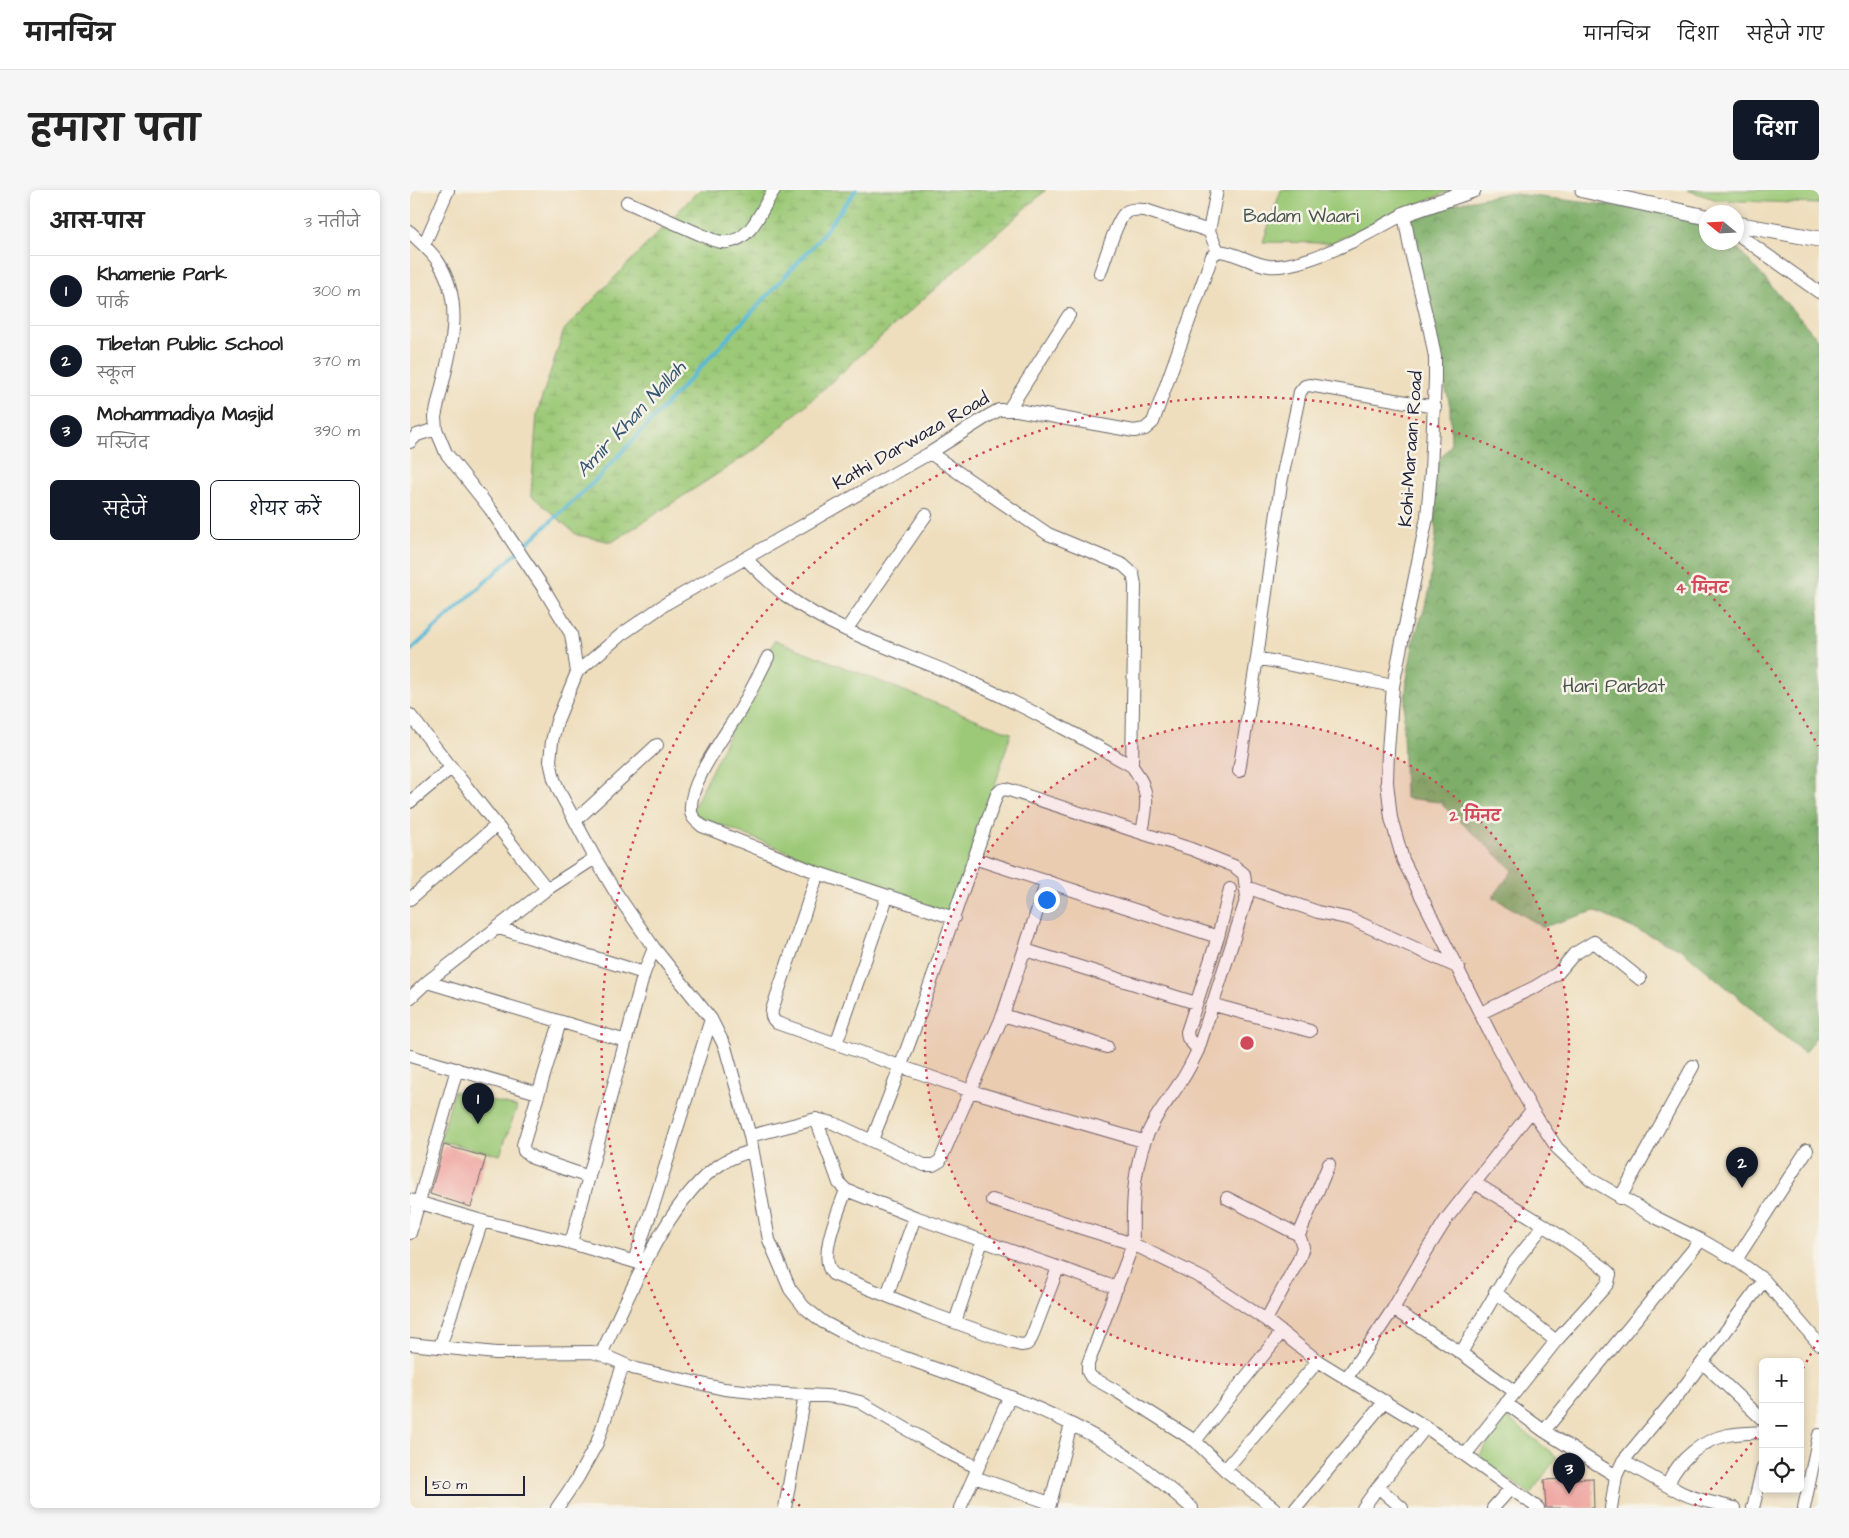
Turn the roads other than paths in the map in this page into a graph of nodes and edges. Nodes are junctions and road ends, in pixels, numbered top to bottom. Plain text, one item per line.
1 (448, 190) edge
2 (774, 190) edge
3 (1217, 190) edge
4 (1473, 190) edge
5 (1583, 190) edge
6 (627, 202) dead end
7 (1404, 214) junction
8 (1699, 215) edge
9 (1744, 225) edge
10 (1209, 230) junction
11 (410, 232) edge
12 (1819, 239) edge
13 (1744, 240) edge
14 (424, 245) junction
15 (1218, 251) junction
16 (1100, 273) dead end
17 (1819, 292) edge
18 (1069, 315) dead end
19 (1435, 407) junction
20 (1009, 409) junction
21 (436, 429) junction
22 (412, 436) edge
23 (930, 453) junction
24 (926, 515) dead end
25 (746, 559) junction
26 (846, 630) junction
27 (768, 657) dead end
28 (1258, 658) junction
29 (577, 672) junction
30 (1393, 686) junction
31 (410, 715) edge
32 (656, 745) dead end
33 (1132, 766) junction
34 (451, 768) junction
35 (1239, 771) dead end
36 (410, 802) edge
37 (576, 820) junction
38 (497, 825) junction
39 (1142, 832) junction
40 (595, 858) junction
41 (974, 858) junction
42 (818, 873) junction
43 (1047, 881) junction
44 (1246, 887) junction
45 (547, 889) junction
46 (1230, 889) dead end
47 (887, 896) junction
48 (410, 899) edge
49 (954, 918) junction
50 (498, 928) junction
51 (1218, 938) junction
52 (654, 948) junction
53 (1025, 950) junction
54 (1459, 968) junction
55 (644, 972) junction
56 (1640, 979) dead end
57 (427, 982) junction
58 (410, 998) edge
59 (1196, 1003) junction
60 (1214, 1004) junction
61 (1481, 1013) junction
62 (1003, 1015) junction
63 (711, 1019) junction
64 (560, 1022) junction
65 (1310, 1031) dead end
66 (626, 1041) junction
67 (836, 1044) junction
68 (1107, 1047) dead end
69 (1198, 1050) junction
70 (410, 1056) edge
71 (1693, 1066) dead end
72 (902, 1067) junction
73 (457, 1069) junction
74 (971, 1091) junction
75 (538, 1093) junction
76 (1532, 1110) junction
77 (816, 1119) junction
78 (750, 1136) junction
79 (872, 1140) junction
80 (1143, 1141) junction
81 (1807, 1150) dead end
82 (752, 1151) junction
83 (1329, 1164) dead end
84 (589, 1177) junction
85 (1475, 1183) junction
86 (846, 1190) junction
87 (1227, 1198) dead end
88 (1620, 1198) junction
89 (992, 1200) dead end
90 (415, 1202) edge
91 (915, 1217) junction
92 (482, 1221) junction
93 (1544, 1225) junction
94 (410, 1233) edge
95 (1300, 1235) junction
96 (1701, 1240) junction
97 (982, 1241) junction
98 (571, 1243) junction
99 (1133, 1244) junction
100 (1736, 1260) junction
101 (639, 1263) junction
102 (1058, 1268) junction
103 (1764, 1280) junction
104 (1117, 1288) junction
105 (1496, 1292) junction
106 (887, 1295) junction
107 (1393, 1309) junction
108 (1266, 1320) junction
109 (955, 1322) junction
110 (1282, 1333) junction
111 (1556, 1341) junction
112 (410, 1344) edge
113 (1819, 1344) edge
114 (440, 1348) junction
115 (1461, 1353) junction
116 (601, 1354) junction
117 (1318, 1361) junction
118 (1703, 1363) junction
119 (623, 1365) junction
120 (1346, 1379) junction
121 (1515, 1392) junction
122 (805, 1395) junction
123 (1010, 1398) junction
124 (1385, 1401) junction
125 (1506, 1404) junction
126 (1759, 1416) edge
127 (1071, 1424) junction
128 (1426, 1428) junction
129 (1544, 1431) junction
130 (1759, 1432) edge
131 (1819, 1435) edge
132 (1194, 1441) junction
133 (1465, 1455) junction
134 (1623, 1461) junction
135 (1226, 1470) junction
136 (976, 1473) junction
137 (1616, 1476) junction
138 (1759, 1483) edge
139 (1378, 1487) junction
140 (1510, 1489) junction
141 (1674, 1490) junction
142 (1049, 1506) edge
143 (557, 1508) edge
144 (785, 1508) edge
145 (960, 1508) edge
146 (1192, 1508) edge
147 (1274, 1508) edge
148 (1296, 1508) edge
149 (1363, 1508) edge
150 (1402, 1508) edge
151 (1493, 1508) edge
152 (1538, 1508) edge
153 (1611, 1508) edge
154 (1734, 1508) edge
155 (1753, 1508) edge
156 (1804, 1508) edge

1 - 14 street
2 - 6 street
3 - 10 street
4 - 7 street
5 - 8 street
7 - 15 street
7 - 19 street, Kohi-Maraan Road
9 - 12 street
10 - 15 street
10 - 16 street
11 - 14 street
13 - 17 street
14 - 21 street
15 - 20 street, Kathi Darwaza Road
18 - 20 street
19 - 28 street
19 - 30 street, Kohi-Maraan Road
20 - 23 street, Kathi Darwaza Road
21 - 22 street
21 - 29 street
23 - 25 street, Kathi Darwaza Road
23 - 33 street
24 - 26 street
25 - 26 street
25 - 29 street, Kathi Darwaza Road
26 - 33 street
27 - 42 street
28 - 30 street
28 - 35 street
29 - 37 street
30 - 54 street, Kohi-Maraan Road
31 - 34 street
32 - 37 street
33 - 39 street
34 - 36 street
34 - 38 street
37 - 40 street
38 - 45 street
38 - 48 street
39 - 41 street
39 - 44 street
40 - 45 street
40 - 52 street
41 - 43 street
41 - 49 street
42 - 47 street
42 - 67 street
43 - 51 street
43 - 53 street
44 - 54 street
44 - 60 street
45 - 50 street
46 - 51 street
47 - 49 street
47 - 67 street
49 - 72 street
50 - 55 street
50 - 57 street
51 - 59 street
52 - 55 street
52 - 63 street
53 - 59 street
53 - 62 street
54 - 61 street, Kohi-Maraan Road
55 - 66 street
56 - 61 street
57 - 58 street
57 - 64 street
59 - 69 street
60 - 65 street
60 - 69 street
61 - 76 street, Kohi-Maraan Road
62 - 68 street
62 - 74 street
63 - 78 street
63 - 101 street
64 - 66 street
64 - 75 street
66 - 84 street
67 - 72 street
69 - 80 street
70 - 73 street
71 - 88 street
72 - 74 street
72 - 79 street
73 - 75 street
73 - 90 street
74 - 79 street
74 - 80 street
75 - 84 street
76 - 85 street
76 - 88 street, Kohi-Maraan Road
77 - 78 street
77 - 79 street
77 - 86 street
78 - 82 street
80 - 99 street
81 - 100 street
82 - 101 street
82 - 123 street
83 - 95 street
84 - 98 street
85 - 93 street
85 - 107 street
86 - 91 street
86 - 106 street
87 - 95 street
88 - 96 street, Kohi-Maraan Road
89 - 99 street
90 - 92 street
90 - 94 street
91 - 97 street
91 - 106 street
92 - 98 street
92 - 114 street
93 - 105 street
93 - 111 street
95 - 108 street
96 - 100 street, Kohi-Maraan Road
96 - 129 street
97 - 102 street
97 - 109 street
98 - 101 street
99 - 104 street
99 - 108 street
100 - 103 street, Kohi-Maraan Road
101 - 116 street
102 - 104 street
102 - 109 street
103 - 113 street, Kohi-Maraan Road
103 - 118 street
104 - 132 street
105 - 111 street
105 - 115 street
106 - 109 street
107 - 115 street
107 - 120 street
108 - 110 street
110 - 117 street
110 - 132 street
111 - 121 street
112 - 114 street
114 - 116 street
115 - 121 street
116 - 119 street
117 - 120 street
117 - 135 street
118 - 126 street
118 - 134 street
119 - 122 street
119 - 143 street
120 - 124 street
121 - 125 street
122 - 136 street
122 - 144 street
123 - 127 street
123 - 136 street
124 - 128 street
124 - 148 street
125 - 129 street
125 - 133 street
127 - 142 street
127 - 146 street
128 - 133 street
128 - 139 street
129 - 137 street
130 - 141 street
131 - 156 street
132 - 135 street
133 - 140 street
134 - 137 street
134 - 141 street
135 - 147 street
136 - 142 street
136 - 145 street
137 - 153 street
138 - 155 street
139 - 149 street
139 - 150 street
140 - 151 street
140 - 152 street
141 - 154 street

